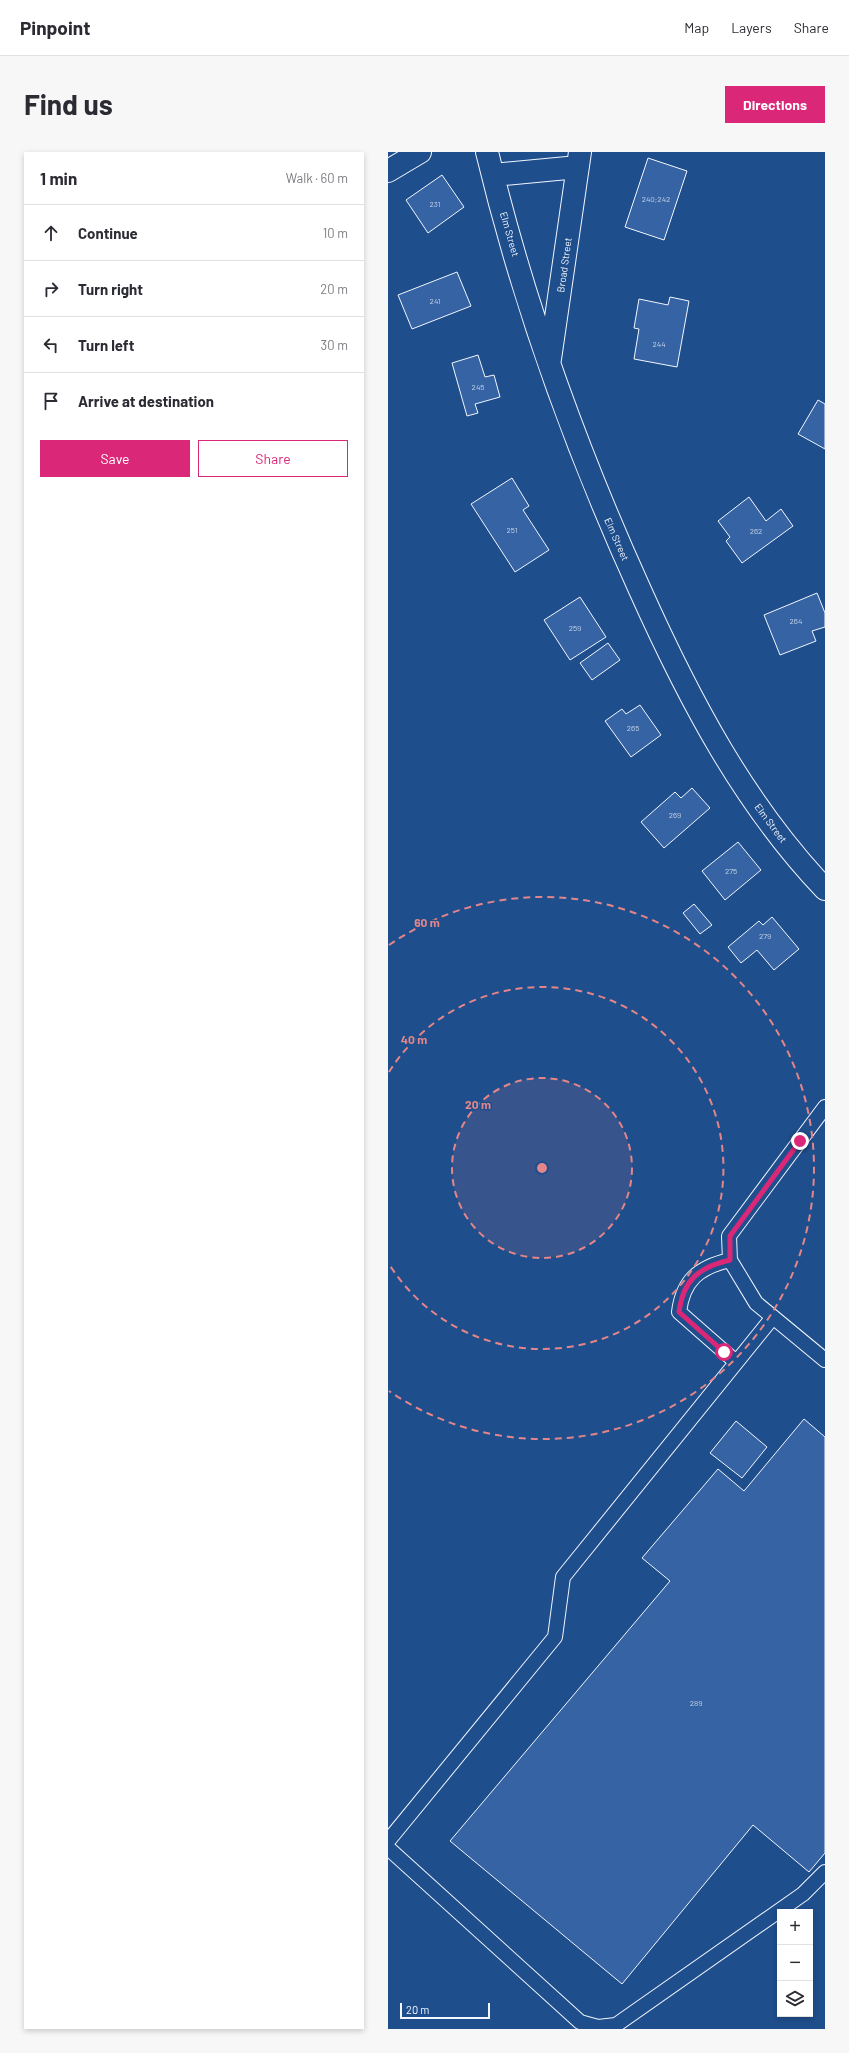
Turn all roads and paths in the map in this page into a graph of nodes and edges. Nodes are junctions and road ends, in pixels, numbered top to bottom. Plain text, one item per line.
1 (420, 152) edge
2 (487, 152) edge
3 (579, 160) edge
4 (388, 171) edge
5 (493, 175) junction
6 (550, 362) junction
7 (825, 889) edge
8 (825, 1107) edge
9 (730, 1260) junction
10 (773, 1316) junction
11 (825, 1360) edge
12 (736, 1362) junction
13 (388, 1841) edge
14 (388, 1848) edge
15 (825, 1872) edge

1 - 4 street
2 - 5 street, Elm Street
3 - 5 street, Broad Street
3 - 6 street, Broad Street
5 - 6 street, Elm Street
6 - 7 street, Elm Street
8 - 9 lane
9 - 10 lane
9 - 12 lane
10 - 11 lane
10 - 12 lane
12 - 13 lane
14 - 15 lane

